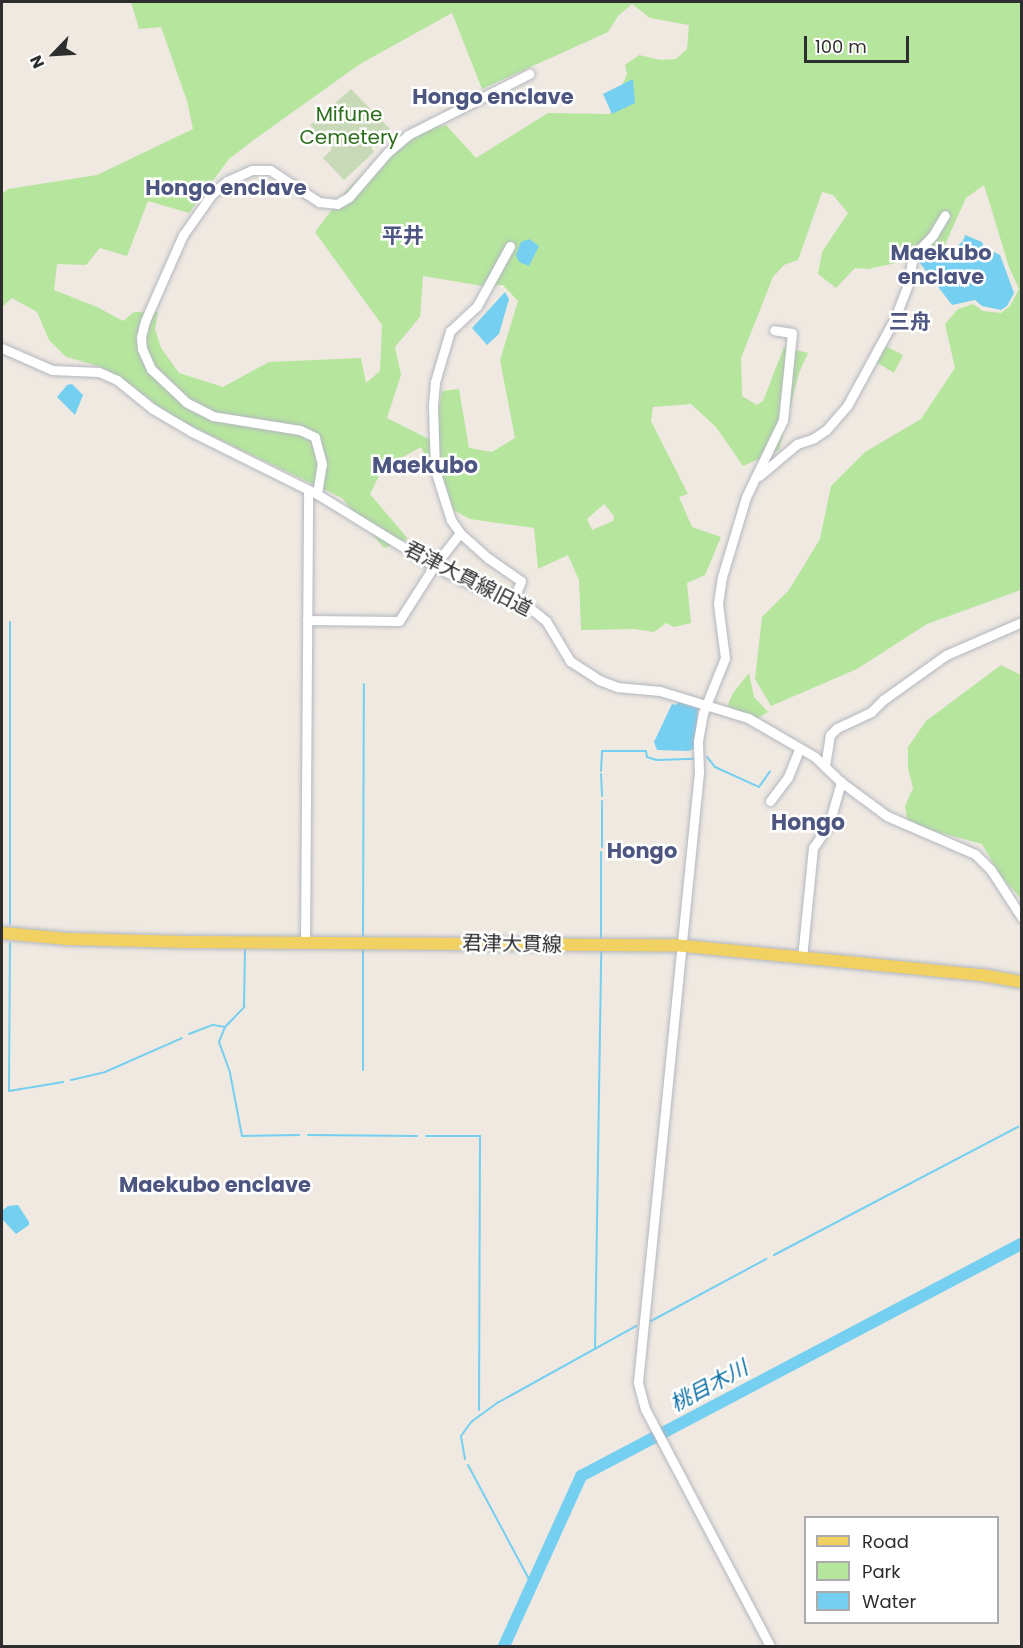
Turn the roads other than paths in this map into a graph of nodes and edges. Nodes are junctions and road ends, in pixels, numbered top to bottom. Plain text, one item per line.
1 (530, 74) dead end
2 (945, 215) dead end
3 (510, 246) dead end
4 (774, 330) dead end
5 (2, 348) edge
6 (757, 477) junction
7 (313, 492) junction
8 (460, 533) junction
9 (434, 566) junction
10 (513, 601) junction
11 (307, 620) junction
12 (1022, 622) edge
13 (706, 704) junction
14 (800, 748) junction
15 (825, 766) junction
16 (841, 782) junction
17 (770, 801) dead end
18 (1022, 918) edge
19 (2, 933) edge
20 (305, 942) junction
21 (682, 946) junction
22 (802, 958) junction
23 (1022, 982) edge
24 (770, 1647) edge

1 - 7 street
2 - 6 street
3 - 8 street
4 - 6 street
5 - 7 street, 君津大貫線旧道
6 - 13 street
7 - 9 street, 君津大貫線旧道
7 - 11 street
8 - 9 street
8 - 10 street
9 - 10 street, 君津大貫線旧道
9 - 11 street
10 - 13 street, 君津大貫線旧道
11 - 20 street
12 - 15 street
13 - 14 street, 君津大貫線旧道
13 - 21 street
14 - 15 street, 君津大貫線旧道
14 - 17 street
15 - 16 street, 君津大貫線旧道
16 - 18 street, 君津大貫線旧道
16 - 22 street
19 - 20 main road, 君津大貫線
20 - 21 main road, 君津大貫線
21 - 22 main road, 君津大貫線
21 - 24 street
22 - 23 main road, 君津大貫線

